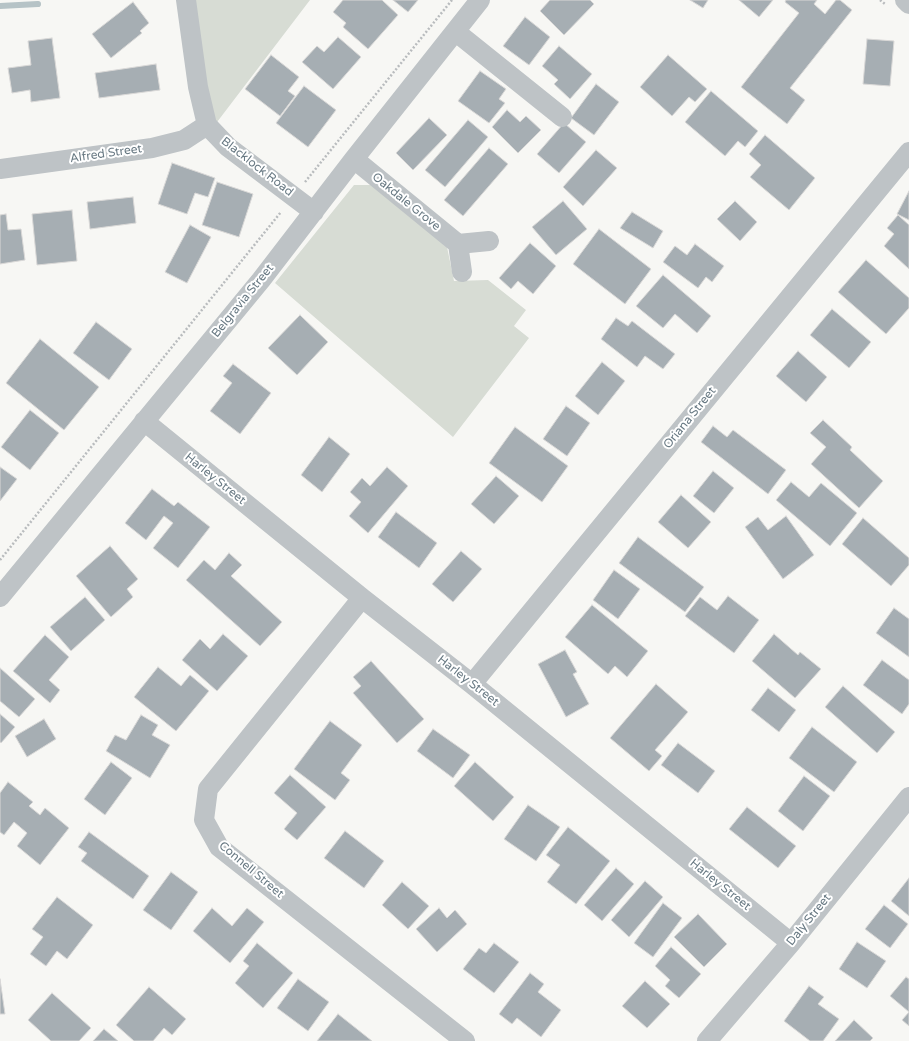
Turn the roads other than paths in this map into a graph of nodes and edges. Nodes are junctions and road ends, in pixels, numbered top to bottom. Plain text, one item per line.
1 (186, 0) edge
2 (480, 0) edge
3 (905, 0) edge
4 (909, 4) edge
5 (456, 32) junction
6 (562, 117) dead end
7 (207, 125) junction
8 (909, 152) edge
9 (354, 159) junction
10 (0, 169) edge
11 (314, 212) junction
12 (489, 241) dead end
13 (458, 244) junction
14 (462, 272) dead end
15 (144, 421) junction
16 (0, 597) edge
17 (362, 598) junction
18 (472, 684) junction
19 (909, 797) edge
20 (791, 943) junction
21 (465, 1041) edge
22 (707, 1041) edge

1 - 7 street, Blacklock Road
2 - 5 street, Belgravia Street
3 - 4 street
5 - 6 street
5 - 9 street, Belgravia Street
7 - 10 street, Alfred Street
7 - 11 street, Blacklock Road
8 - 18 street, Oriana Street
9 - 11 street, Belgravia Street
9 - 13 street, Oakdale Grove
11 - 15 street, Belgravia Street
12 - 13 street
13 - 14 street
15 - 16 street, Belgravia Street
15 - 17 street, Harley Street
17 - 18 street, Harley Street
17 - 21 street, Connell Street
18 - 20 street, Harley Street
19 - 20 street, Daly Street
20 - 22 street, Daly Street

